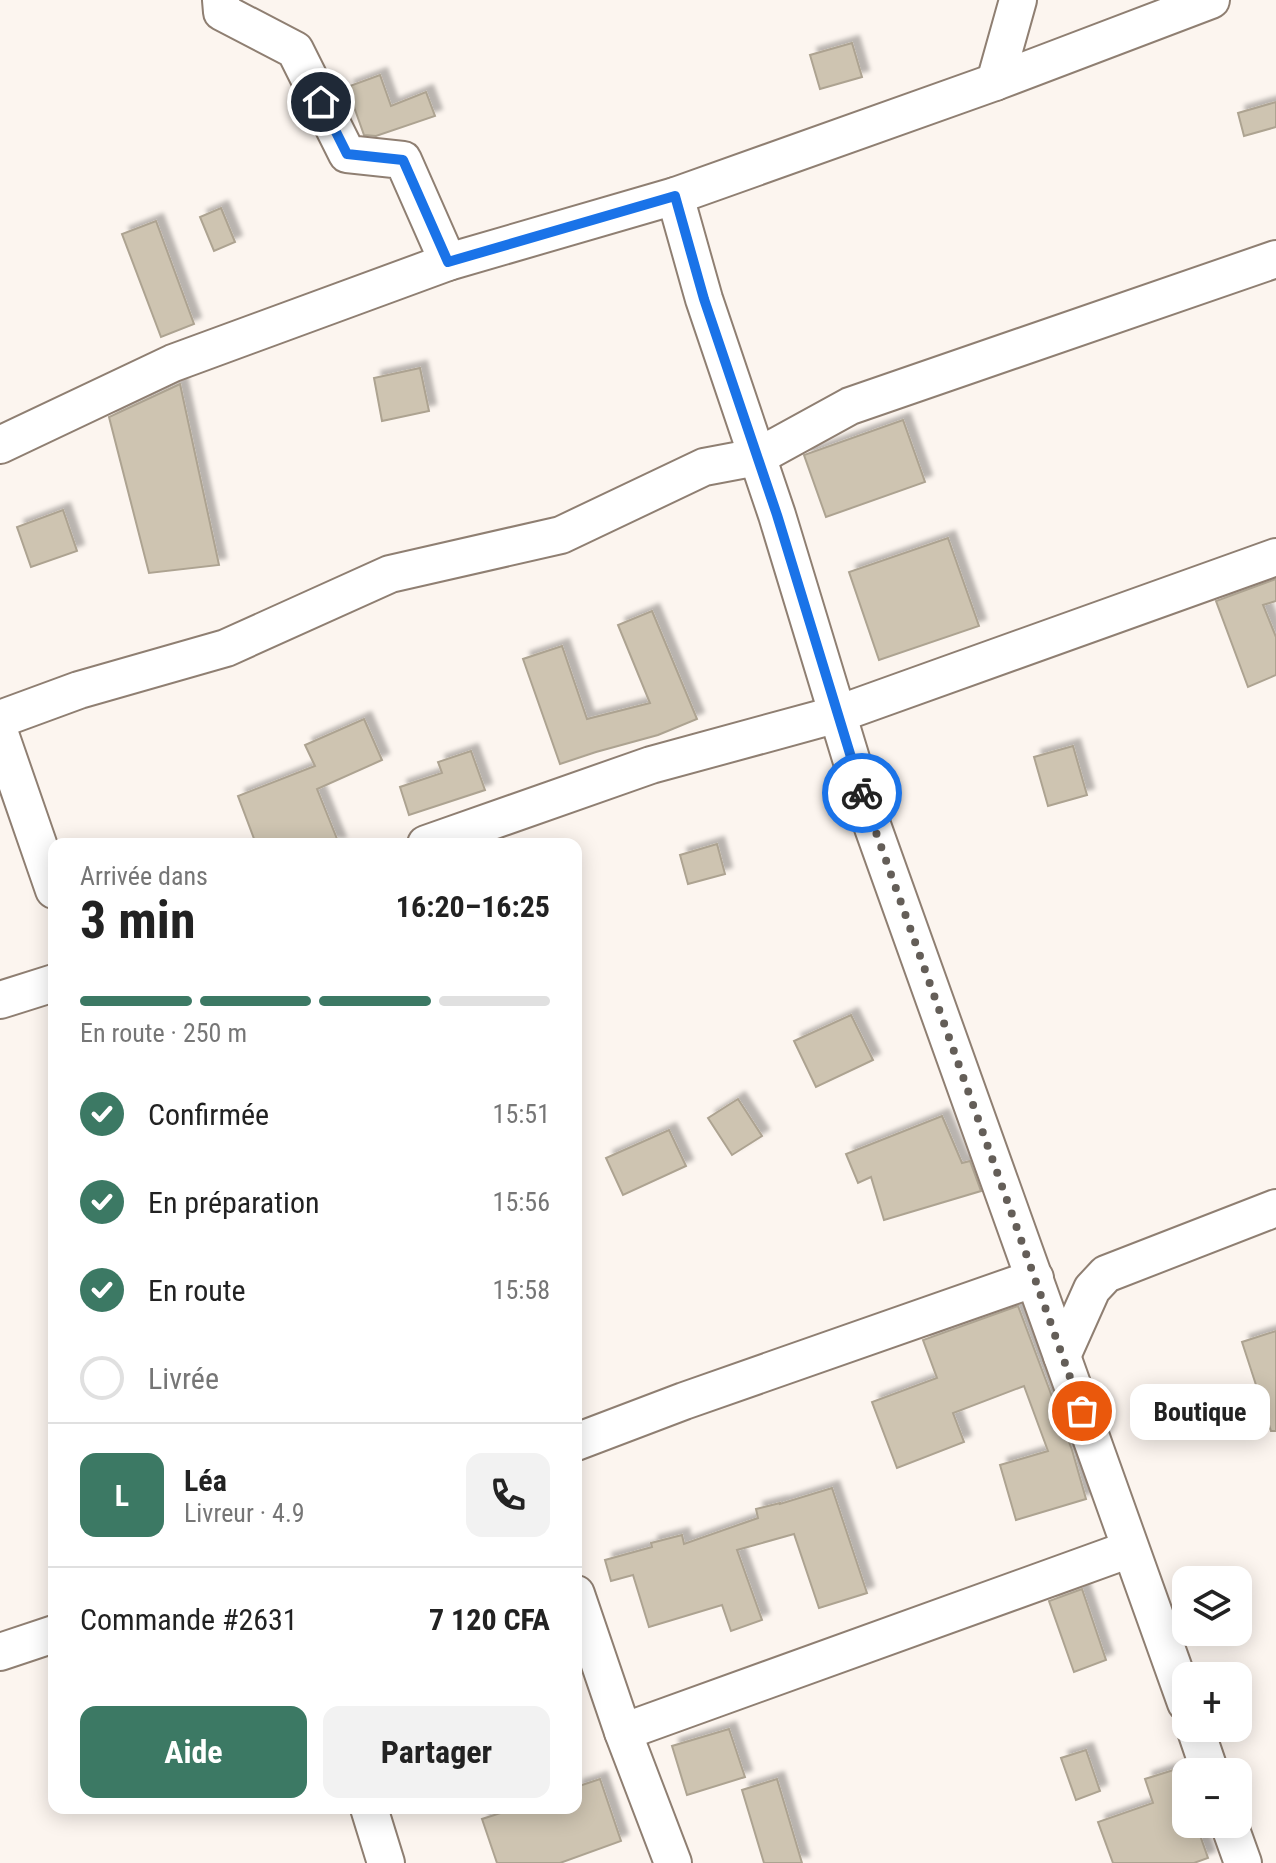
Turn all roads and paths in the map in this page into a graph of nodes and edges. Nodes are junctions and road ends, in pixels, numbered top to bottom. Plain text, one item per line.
1 (221, 0) edge
2 (1018, 0) edge
3 (1211, 0) edge
4 (995, 82) junction
5 (675, 196) junction
6 (1276, 259) edge
7 (448, 262) junction
8 (0, 445) edge
9 (757, 457) junction
10 (1276, 557) edge
11 (838, 714) junction
12 (0, 719) edge
13 (0, 734) edge
14 (443, 838) edge
15 (48, 873) edge
16 (48, 985) edge
17 (0, 1000) edge
18 (1276, 1208) edge
19 (1035, 1278) junction
20 (1062, 1356) junction
21 (582, 1440) edge
22 (1130, 1549) junction
23 (582, 1612) edge
24 (48, 1636) edge
25 (0, 1652) edge
26 (1172, 1664) edge
27 (623, 1732) junction
28 (371, 1814) edge
29 (1234, 1838) edge
30 (386, 1863) edge
31 (673, 1863) edge
32 (1243, 1863) edge

1 - 7 street
2 - 4 street
3 - 4 street
4 - 5 street
5 - 7 street
5 - 9 street
6 - 9 street
7 - 8 street
9 - 11 street
9 - 12 street
10 - 11 street
11 - 14 street
11 - 19 street
13 - 15 street
16 - 17 street
18 - 20 street
19 - 20 street
19 - 21 street
20 - 22 street
22 - 26 street
22 - 27 street
23 - 27 street
24 - 25 street
27 - 31 street
28 - 30 street
29 - 32 street

